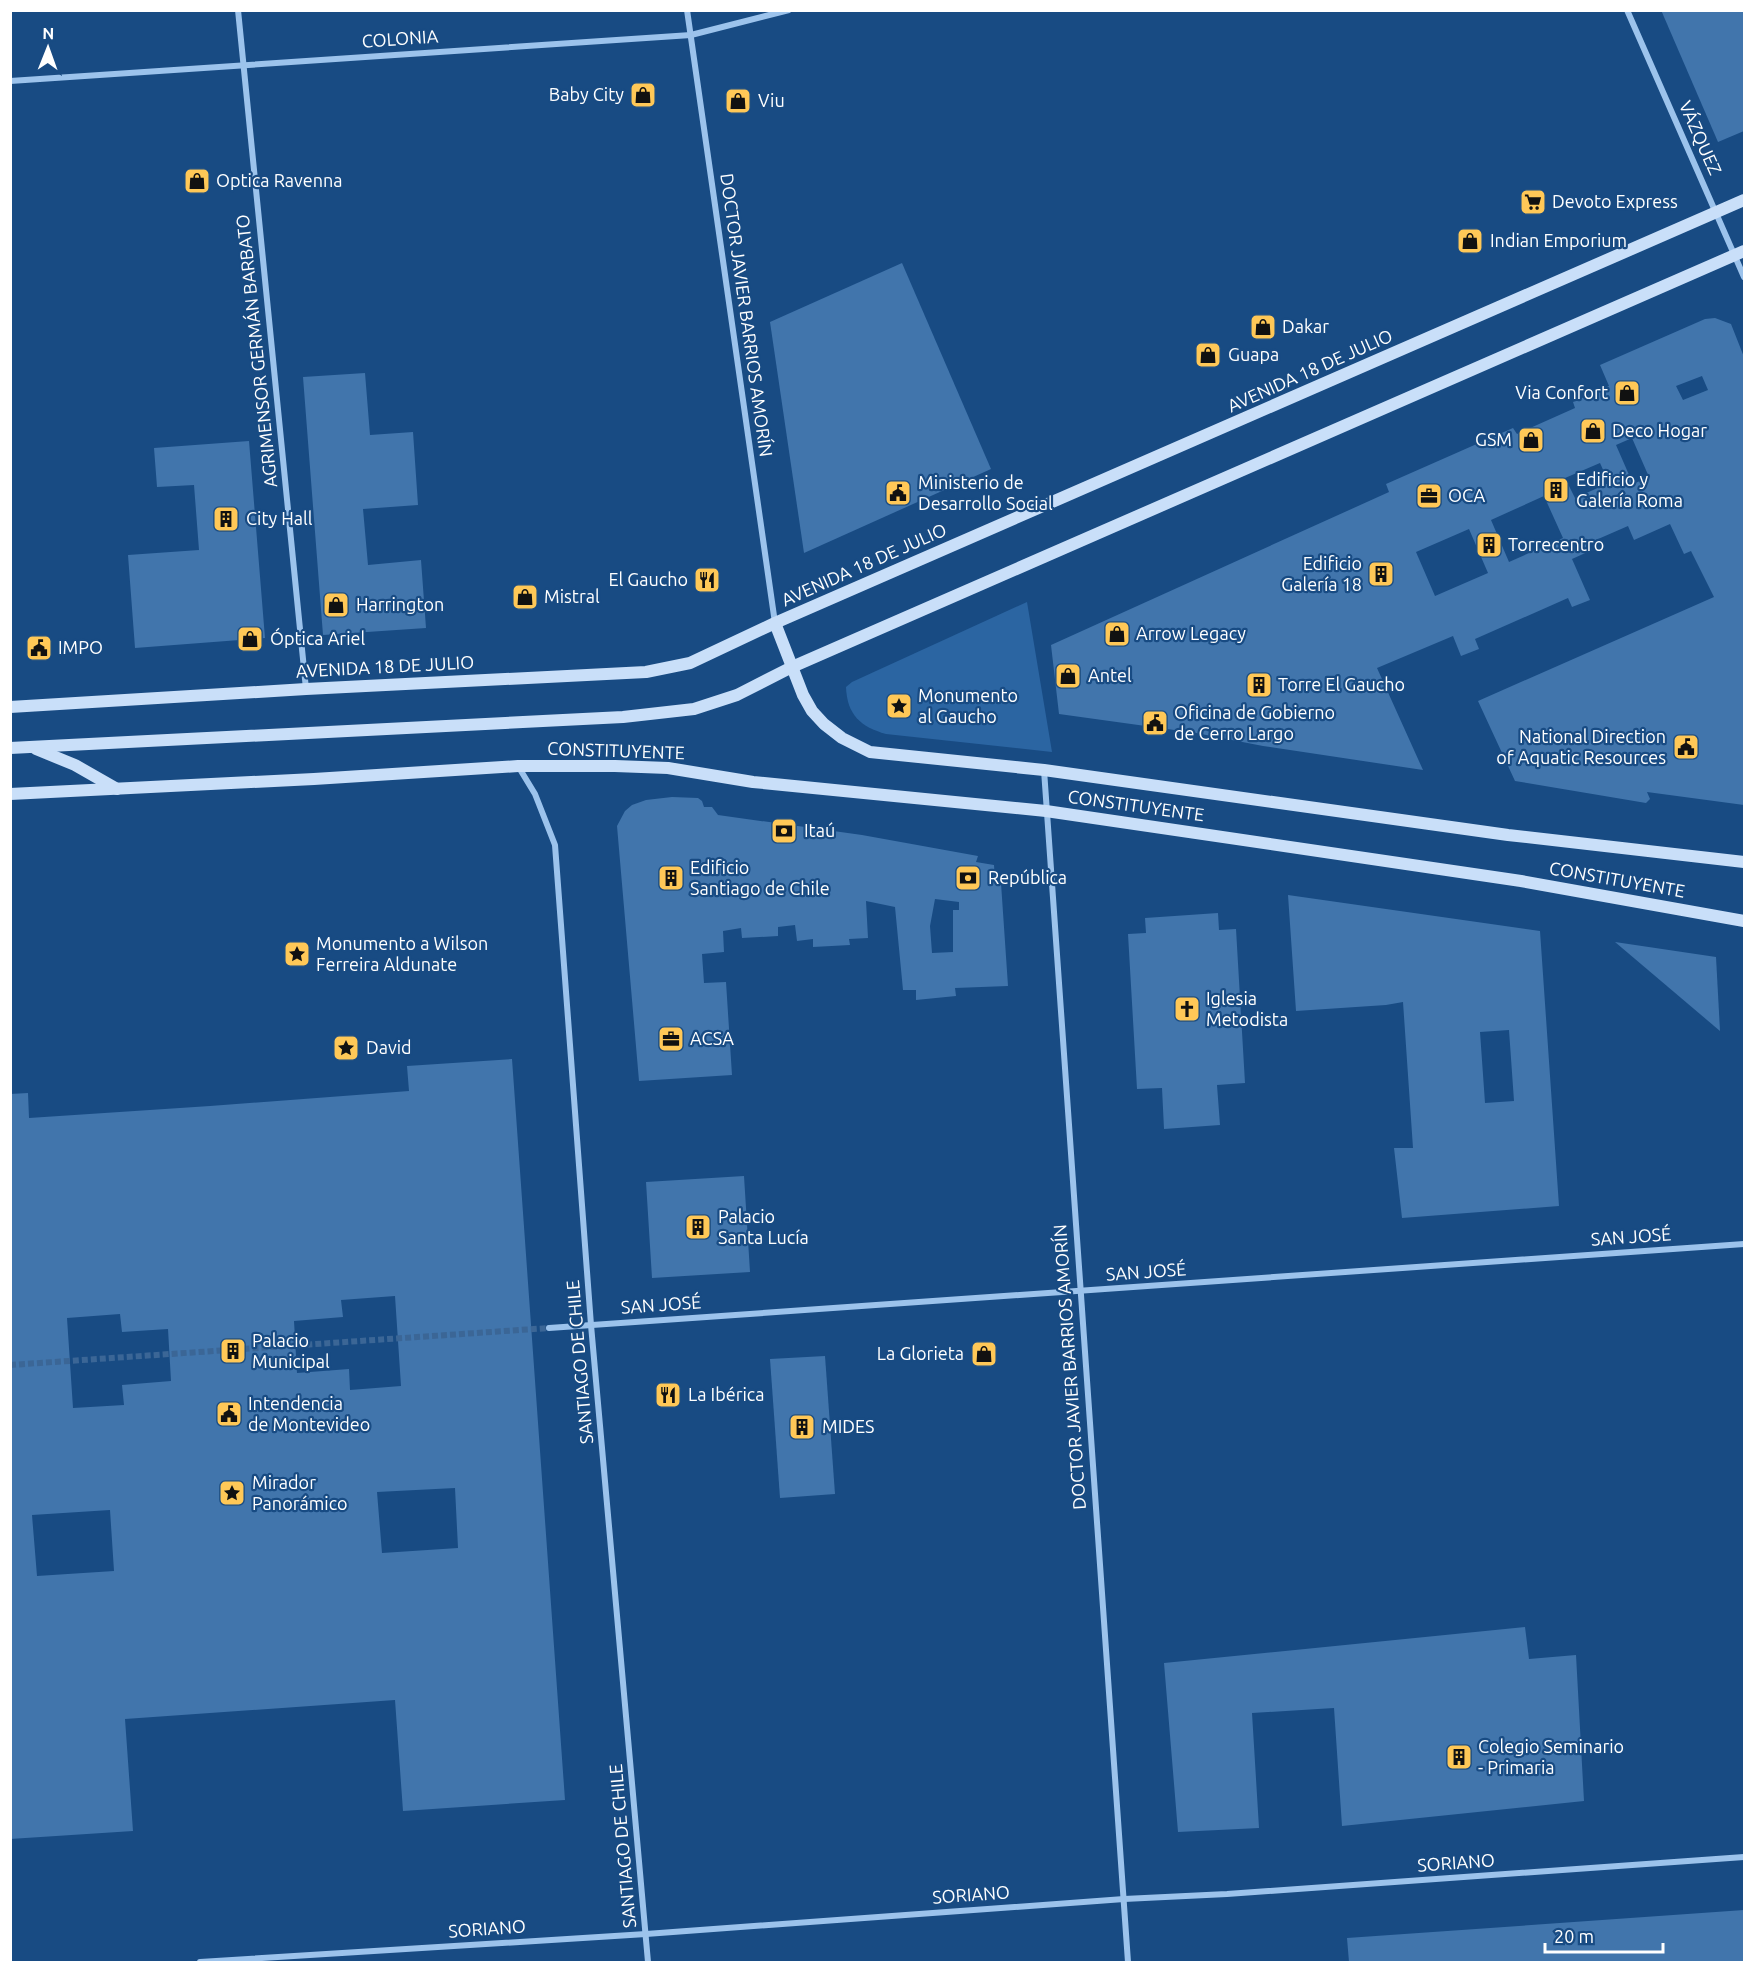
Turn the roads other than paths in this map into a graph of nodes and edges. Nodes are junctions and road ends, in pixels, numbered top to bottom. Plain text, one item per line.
1 (238, 10) edge
2 (687, 10) edge
3 (789, 10) edge
4 (1627, 10) edge
5 (691, 35) junction
6 (243, 65) junction
7 (10, 81) edge
8 (1744, 200) edge
9 (1717, 213) junction
10 (1740, 253) edge
11 (1744, 278) edge
12 (775, 623) junction
13 (792, 667) junction
14 (306, 689) junction
15 (10, 707) edge
16 (32, 747) junction
17 (10, 748) edge
18 (10, 756) edge
19 (518, 766) junction
20 (1044, 770) junction
21 (118, 789) junction
22 (10, 794) edge
23 (1046, 811) junction
24 (1744, 861) edge
25 (1744, 921) edge
26 (1744, 1244) edge
27 (1080, 1292) junction
28 (591, 1325) junction
29 (549, 1329) tunnel mouth
30 (1744, 1857) edge
31 (1124, 1899) junction
32 (646, 1934) junction
33 (200, 1962) edge
34 (648, 1962) edge
35 (1128, 1962) edge

1 - 6 street, AGRIMENSOR GERMÁN BARBATO
2 - 5 street, DOCTOR JAVIER BARRIOS AMORÍN
3 - 5 street, COLONIA
4 - 9 street, VÁZQUEZ
5 - 6 street, COLONIA
5 - 12 street, DOCTOR JAVIER BARRIOS AMORÍN
6 - 7 street, COLONIA
6 - 14 street, AGRIMENSOR GERMÁN BARBATO
8 - 9 main road, AVENIDA 18 DE JULIO
9 - 10 street, VÁZQUEZ
9 - 12 main road, AVENIDA 18 DE JULIO
10 - 11 street, VÁZQUEZ
10 - 13 main road
12 - 13 main road, CONSTITUYENTE
12 - 14 main road, AVENIDA 18 DE JULIO
13 - 16 main road
13 - 20 main road, CONSTITUYENTE
14 - 15 main road, AVENIDA 18 DE JULIO
16 - 17 main road
16 - 18 main road
16 - 21 main road
19 - 21 main road
19 - 23 main road, CONSTITUYENTE
19 - 28 street, SANTIAGO DE CHILE
20 - 23 street, DOCTOR JAVIER BARRIOS AMORÍN
20 - 24 main road, CONSTITUYENTE
21 - 22 main road
23 - 25 main road, CONSTITUYENTE
23 - 27 street, DOCTOR JAVIER BARRIOS AMORÍN
26 - 27 street, SAN JOSÉ
27 - 28 street, SAN JOSÉ
27 - 31 street, DOCTOR JAVIER BARRIOS AMORÍN
28 - 29 street, SAN JOSÉ
28 - 32 street, SANTIAGO DE CHILE
30 - 31 street, SORIANO
31 - 32 street, SORIANO
31 - 35 street, DOCTOR JAVIER BARRIOS AMORÍN
32 - 33 street, SORIANO
32 - 34 street, SANTIAGO DE CHILE

